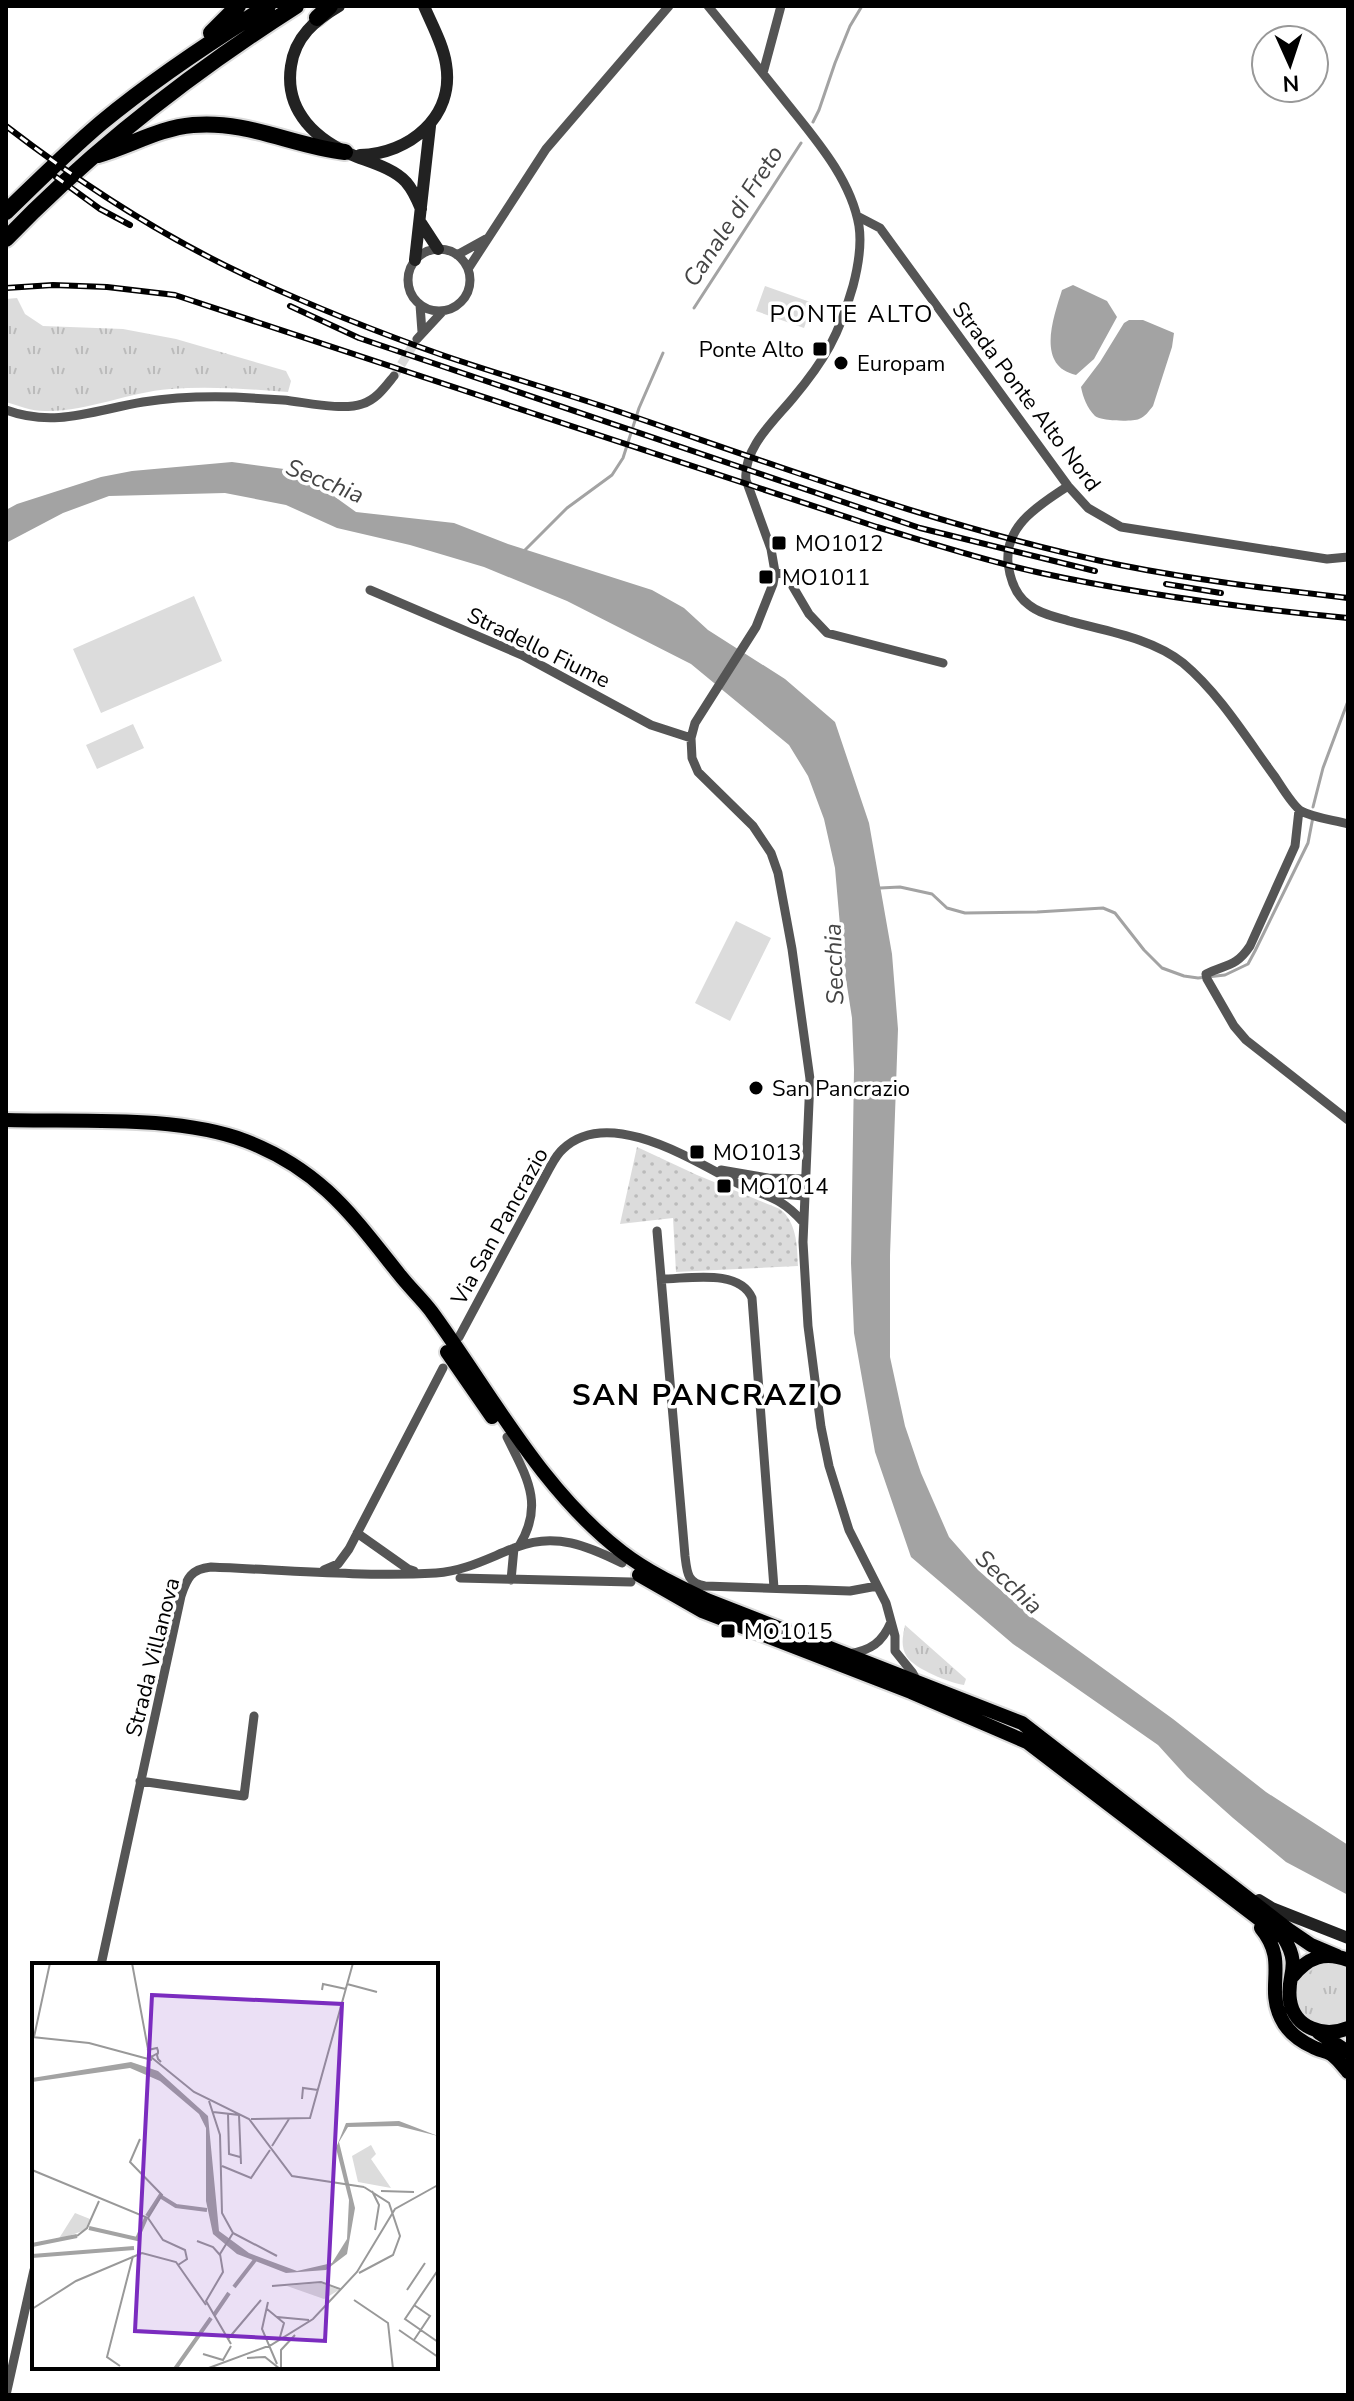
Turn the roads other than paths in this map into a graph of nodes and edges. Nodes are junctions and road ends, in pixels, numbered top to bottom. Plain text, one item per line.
1 (238, 6) edge
2 (268, 6) edge
3 (296, 6) edge
4 (330, 6) edge
5 (339, 6) edge
6 (424, 6) edge
7 (669, 6) edge
8 (708, 6) edge
9 (781, 6) edge
10 (317, 18) junction
11 (167, 72) junction
12 (763, 73) junction
13 (430, 126) junction
14 (345, 152) junction
15 (89, 158) junction
16 (421, 209) junction
17 (6, 212) edge
18 (857, 216) junction
19 (421, 223) junction
20 (489, 237) junction
21 (6, 239) edge
22 (438, 249) junction
23 (457, 255) junction
24 (415, 260) junction
25 (468, 269) junction
26 (420, 305) junction
27 (443, 311) junction
28 (394, 376) tunnel mouth
29 (6, 410) edge
30 (1068, 486) junction
31 (1348, 557) edge
32 (775, 572) junction
33 (370, 590) dead end
34 (943, 663) dead end
35 (691, 738) junction
36 (1299, 810) junction
37 (1348, 824) edge
38 (6, 1120) edge
39 (1348, 1120) edge
40 (714, 1169) junction
41 (805, 1179) junction
42 (765, 1193) junction
43 (804, 1196) junction
44 (803, 1222) junction
45 (657, 1231) dead end
46 (401, 1277) junction
47 (661, 1279) junction
48 (459, 1337) dead end
49 (443, 1368) dead end
50 (507, 1437) junction
51 (357, 1533) junction
52 (516, 1547) junction
53 (622, 1563) junction
54 (317, 1572) junction
55 (420, 1573) junction
56 (460, 1578) dead end
57 (511, 1580) junction
58 (631, 1582) dead end
59 (877, 1586) junction
60 (774, 1588) junction
61 (891, 1622) junction
62 (845, 1655) junction
63 (918, 1683) junction
64 (254, 1716) dead end
65 (140, 1781) junction
66 (1234, 1885) junction
67 (1251, 1915) junction
68 (1348, 1938) edge
69 (1343, 1958) edge
70 (101, 1963) edge
71 (1289, 1988) junction
72 (1348, 2028) edge
73 (1315, 2031) junction
74 (1348, 2052) edge
75 (1348, 2072) edge
76 (32, 2279) edge
77 (6, 2395) edge

1 - 11 highway
2 - 11 highway
3 - 15 highway
4 - 10 highway
5 - 10 street
6 - 13 street
7 - 20 street
8 - 12 street
9 - 12 street
10 - 14 street
11 - 17 highway
12 - 18 street
13 - 14 street
13 - 16 street
14 - 15 highway
14 - 16 street
15 - 21 highway
16 - 19 street
18 - 30 street, Strada Ponte Alto Nord
18 - 32 street
19 - 22 street
19 - 24 street
20 - 23 street
20 - 25 street
22 - 23 street
22 - 24 street
23 - 25 street
24 - 26 street
25 - 27 street
26 - 27 street
26 - 27 street
28 - 29 street
30 - 31 street, Strada Ponte Alto Nord
30 - 36 street
32 - 34 street
32 - 35 street
33 - 35 street, Stradello Fiume
35 - 41 street
36 - 37 street
36 - 39 street
38 - 46 main road
40 - 41 street, Via San Pancrazio
40 - 42 street, Via San Pancrazio
40 - 48 street, Via San Pancrazio
41 - 43 street
42 - 43 street, Via San Pancrazio
42 - 44 street, Via San Pancrazio
43 - 44 street
44 - 59 street
45 - 47 street
46 - 50 main road
46 - 62 main road
47 - 60 street
47 - 60 street
49 - 51 street
50 - 52 street
50 - 53 main road
51 - 54 street
51 - 55 street
52 - 53 street
52 - 55 street
52 - 57 street
53 - 67 main road
54 - 55 street
54 - 65 street, Strada Villanova
56 - 57 street
57 - 58 street
59 - 60 street
59 - 61 street
61 - 62 street
61 - 63 street
62 - 63 main road
63 - 66 main road
64 - 65 street
65 - 70 street, Strada Villanova
66 - 68 street
66 - 69 main road
67 - 71 main road
67 - 75 main road
69 - 71 main road
71 - 73 main road
72 - 73 main road
73 - 74 main road
76 - 77 street

